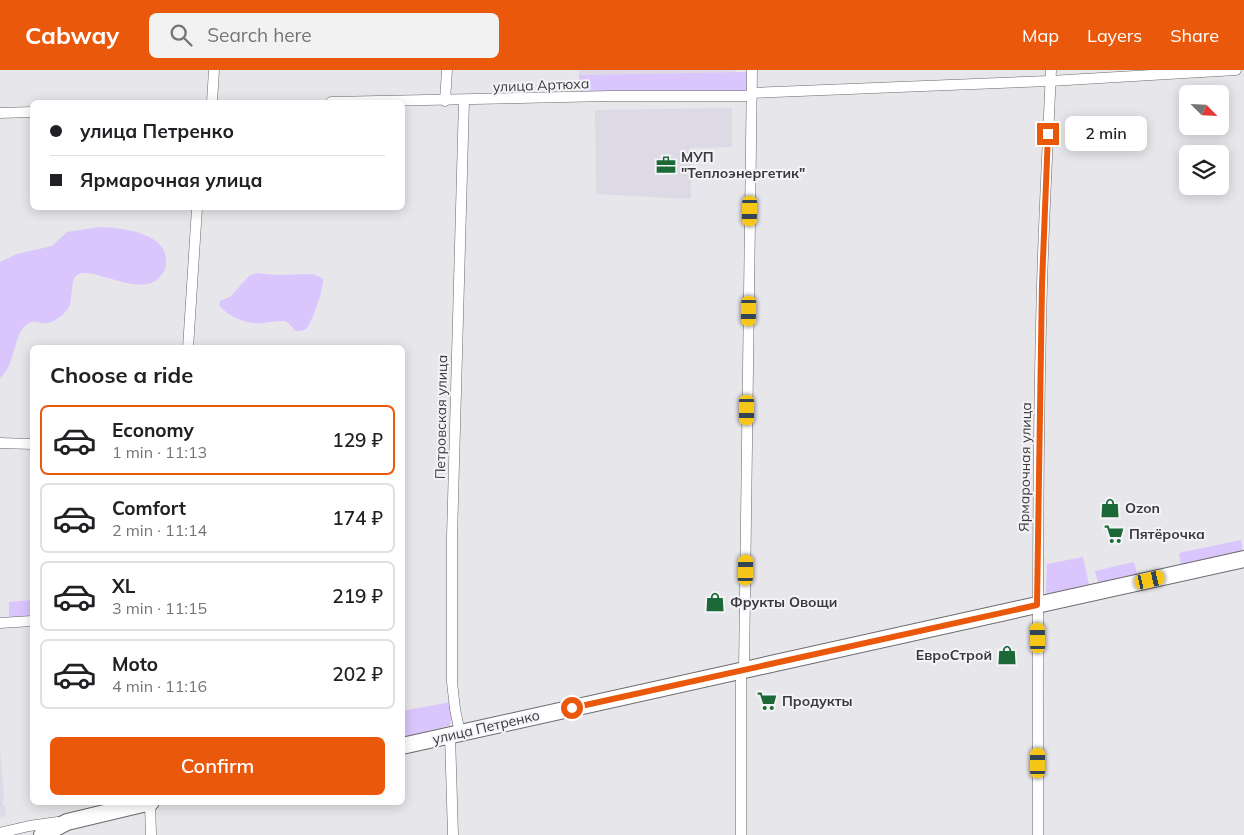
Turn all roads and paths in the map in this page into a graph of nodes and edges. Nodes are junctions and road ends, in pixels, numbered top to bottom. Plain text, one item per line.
1 (214, 70) edge
2 (446, 70) edge
3 (752, 70) edge
4 (1051, 70) edge
5 (1236, 70) edge
6 (1050, 81) junction
7 (751, 94) junction
8 (212, 100) edge
9 (464, 100) junction
10 (405, 101) edge
11 (445, 101) junction
12 (0, 112) edge
13 (30, 112) edge
14 (197, 210) edge
15 (188, 345) edge
16 (0, 443) edge
17 (30, 444) edge
18 (1244, 559) edge
19 (1037, 605) junction
20 (30, 621) edge
21 (0, 623) edge
22 (743, 670) junction
23 (455, 734) junction
24 (405, 745) edge
25 (142, 805) edge
26 (151, 805) edge
27 (67, 822) junction
28 (0, 832) edge
29 (42, 835) edge
30 (151, 835) edge
31 (453, 835) edge
32 (741, 835) edge
33 (1038, 835) edge

1 - 8 street
2 - 11 street
3 - 7 street
4 - 6 street, Ярмарочная улица
5 - 6 street, улица Артюха
6 - 7 street, улица Артюха
6 - 19 street, Ярмарочная улица
7 - 9 street, улица Артюха
7 - 22 street
9 - 11 street, улица Артюха
9 - 23 street, Петровская улица
10 - 11 street, улица Артюха
12 - 13 street
14 - 15 street
16 - 17 street
18 - 19 main road, улица Петренко
19 - 22 main road, улица Петренко
19 - 33 street, Ярмарочная улица
20 - 21 street
22 - 23 main road, улица Петренко
22 - 32 street
23 - 24 main road, улица Петренко
23 - 31 street, Петровская улица
25 - 27 main road
26 - 30 street
27 - 28 street
27 - 29 main road

